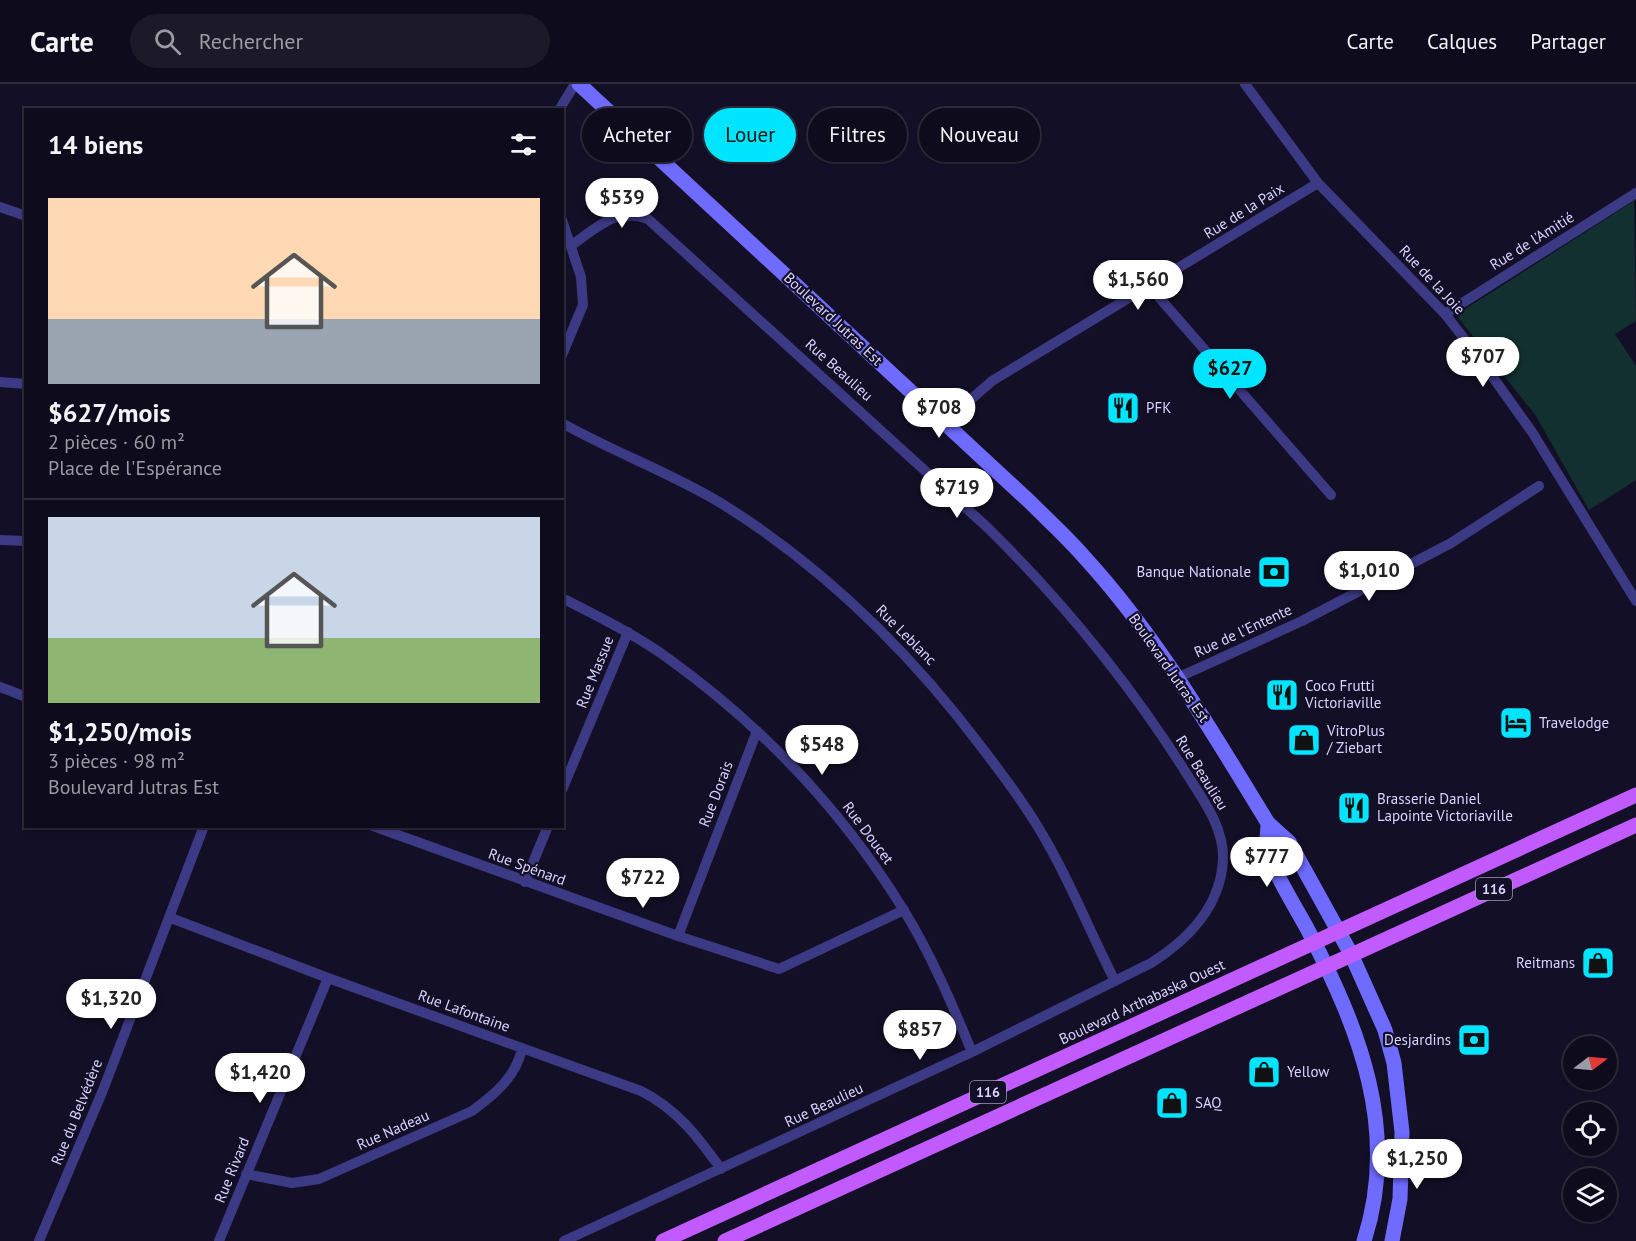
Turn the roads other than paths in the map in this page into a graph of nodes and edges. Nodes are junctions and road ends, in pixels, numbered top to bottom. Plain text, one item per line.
1 (577, 84) edge
2 (1245, 84) edge
3 (560, 108) edge
4 (1318, 183) junction
5 (1636, 193) edge
6 (0, 207) edge
7 (24, 215) edge
8 (564, 225) edge
9 (573, 245) junction
10 (1150, 287) junction
11 (1445, 314) junction
12 (564, 350) edge
13 (0, 382) edge
14 (24, 384) edge
15 (945, 422) junction
16 (564, 424) edge
17 (1539, 486) dead end
18 (1331, 495) dead end
19 (0, 540) edge
20 (24, 541) edge
21 (564, 599) edge
22 (1636, 601) edge
23 (628, 632) junction
24 (1177, 678) junction
25 (0, 687) edge
26 (24, 696) edge
27 (756, 731) junction
28 (564, 785) edge
29 (1636, 795) edge
30 (1268, 823) junction
31 (1636, 825) edge
32 (203, 828) edge
33 (381, 828) edge
34 (547, 828) edge
35 (525, 882) junction
36 (904, 910) junction
37 (171, 918) junction
38 (1338, 930) junction
39 (678, 936) junction
40 (1314, 942) junction
41 (1351, 954) junction
42 (1326, 966) junction
43 (328, 978) junction
44 (1115, 981) junction
45 (522, 1048) junction
46 (972, 1052) junction
47 (721, 1169) junction
48 (246, 1174) junction
49 (39, 1241) edge
50 (219, 1241) edge
51 (564, 1241) edge
52 (663, 1241) edge
53 (725, 1241) edge
54 (1364, 1241) edge
55 (1392, 1241) edge

1 - 3 street
1 - 15 main road, Boulevard Jutras Est
2 - 4 street, Rue de la Joie
4 - 10 street, Rue de la Paix
4 - 11 street, Rue de la Joie
5 - 11 street, Rue de l'Amitié
6 - 7 street
8 - 9 street
9 - 12 street
9 - 44 street, Rue Beaulieu
10 - 15 street, Rue de la Paix
10 - 18 street
11 - 22 street, Rue de la Joie
13 - 14 street
15 - 24 main road, Boulevard Jutras Est
16 - 44 street, Rue Leblanc
17 - 24 street, Rue de l'Entente
19 - 20 street
21 - 23 street, Rue Doucet
23 - 27 street, Rue Doucet
23 - 28 street, Rue Massue
24 - 30 main road, Boulevard Jutras Est
25 - 26 street
27 - 36 street, Rue Doucet
27 - 39 street, Rue Dorais
29 - 38 main road, Boulevard Arthabaska Ouest / 116
30 - 38 main road, Boulevard Jutras Est
30 - 40 main road
31 - 41 main road, 116
32 - 37 street, Rue du Belvédère
33 - 35 street, Rue Spénard
34 - 35 street
35 - 39 street, Rue Spénard
36 - 39 street, Rue Spénard
36 - 46 street, Rue Doucet
37 - 43 street, Rue Lafontaine
37 - 49 street, Rue du Belvédère
38 - 40 main road, Boulevard Arthabaska Ouest / 116
38 - 41 main road, Boulevard Jutras Est
40 - 42 main road
40 - 52 main road, Boulevard Arthabaska Ouest / 116
41 - 42 main road, 116
41 - 55 main road, Boulevard Jutras Est
42 - 53 main road, 116
42 - 54 main road
43 - 45 street, Rue Lafontaine
43 - 48 street, Rue Rivard
44 - 46 street, Rue Beaulieu
45 - 47 street, Rue Lafontaine
45 - 48 street, Rue Nadeau
46 - 47 street, Rue Beaulieu
47 - 51 street, Rue Beaulieu
48 - 50 street, Rue Rivard

